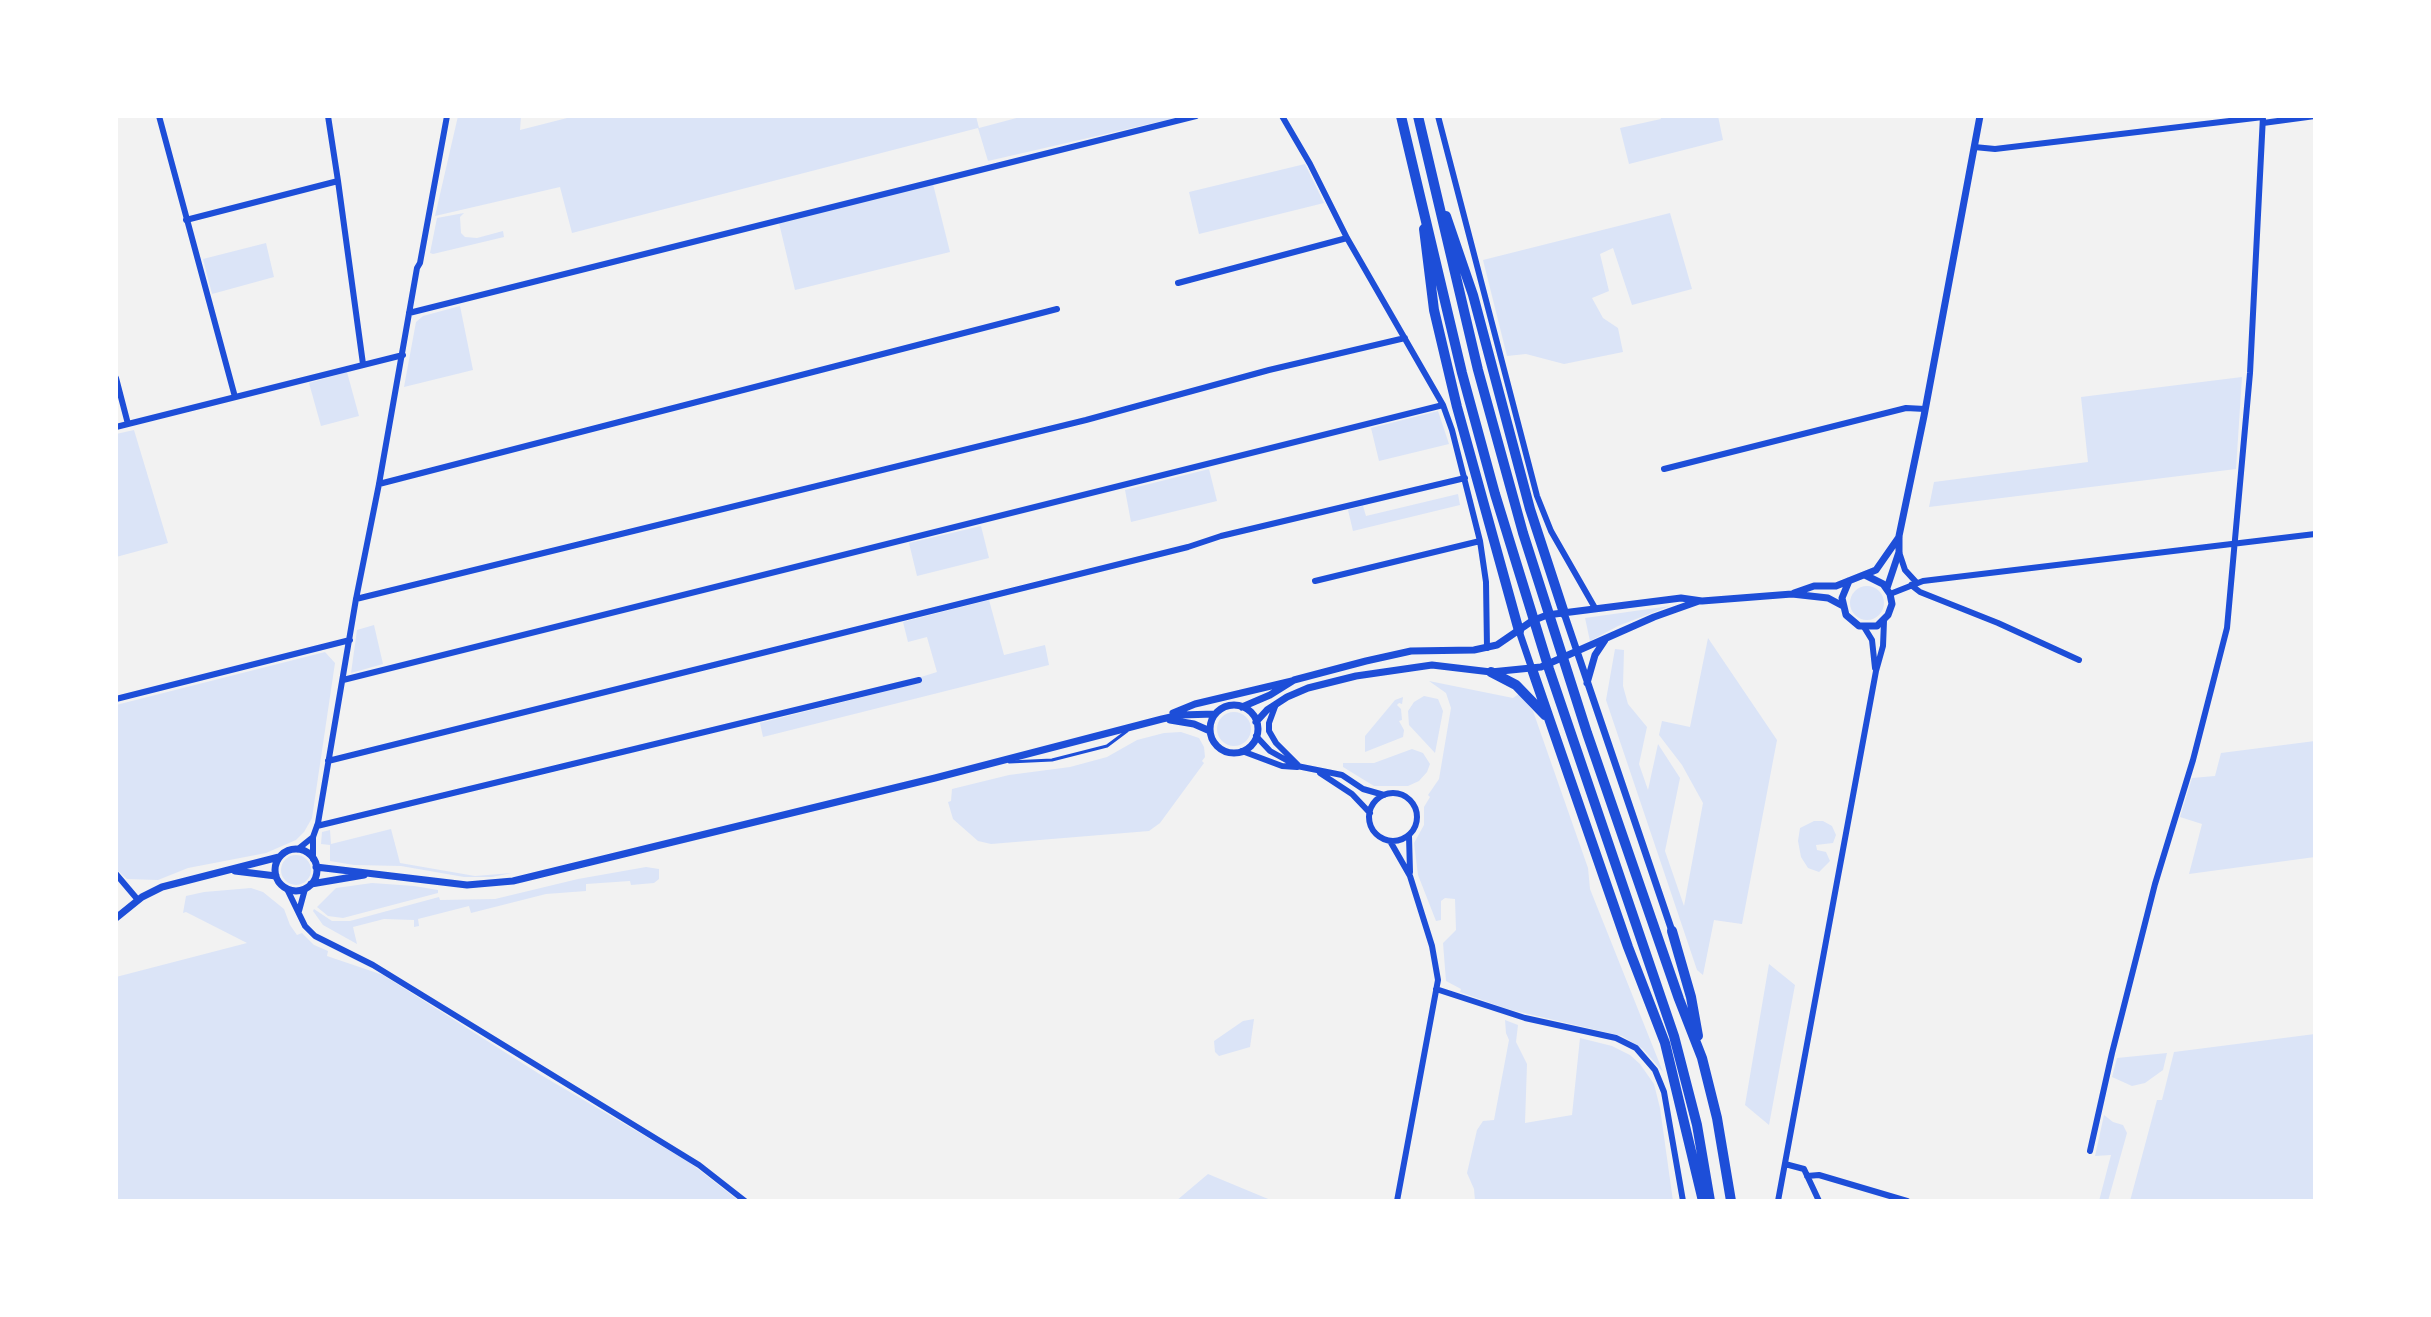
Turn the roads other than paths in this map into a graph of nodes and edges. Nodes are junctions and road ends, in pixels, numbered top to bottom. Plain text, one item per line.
1 (159, 116) edge
2 (328, 116) edge
3 (447, 116) edge
4 (1196, 116) edge
5 (1282, 116) edge
6 (1401, 116) edge
7 (1418, 116) edge
8 (1438, 116) edge
9 (1980, 116) edge
10 (2315, 116) edge
11 (2263, 119) edge
12 (1974, 147) junction
13 (338, 181) junction
14 (1436, 193) junction
15 (1424, 211) junction
16 (186, 220) junction
17 (1347, 238) junction
18 (1178, 283) dead end
19 (1057, 309) dead end
20 (409, 313) junction
21 (1405, 338) junction
22 (403, 355) junction
23 (363, 364) junction
24 (116, 378) edge
25 (235, 397) junction
26 (1443, 405) junction
27 (1925, 409) junction
28 (128, 424) junction
29 (116, 427) edge
30 (1664, 469) dead end
31 (1465, 478) junction
32 (379, 484) junction
33 (2315, 534) edge
34 (1899, 537) junction
35 (1480, 541) junction
36 (2236, 543) junction
37 (1899, 552) junction
38 (1865, 575) junction
39 (1315, 581) dead end
40 (1849, 581) junction
41 (1914, 584) junction
42 (1888, 591) junction
43 (1792, 594) junction
44 (356, 599) junction
45 (1702, 601) junction
46 (1843, 606) junction
47 (1595, 608) junction
48 (1564, 613) junction
49 (1884, 621) junction
50 (1864, 627) junction
51 (1519, 631) junction
52 (1605, 639) junction
53 (350, 640) junction
54 (1487, 648) junction
55 (1576, 653) junction
56 (2079, 660) dead end
57 (1532, 669) junction
58 (1876, 671) junction
59 (1491, 672) junction
60 (343, 680) junction
61 (919, 680) dead end
62 (1294, 680) junction
63 (1586, 685) junction
64 (116, 699) edge
65 (1276, 704) junction
66 (1242, 707) junction
67 (1215, 714) junction
68 (1548, 718) junction
69 (1162, 719) junction
70 (1256, 722) junction
71 (1210, 731) junction
72 (1256, 736) junction
73 (1242, 751) junction
74 (328, 761) junction
75 (1301, 767) junction
76 (1317, 771) junction
77 (1384, 795) junction
78 (1370, 813) junction
79 (317, 826) junction
80 (1409, 836) junction
81 (313, 837) junction
82 (1390, 841) junction
83 (298, 849) junction
84 (279, 857) junction
85 (315, 863) junction
86 (228, 871) junction
87 (116, 874) edge
88 (369, 874) junction
89 (276, 876) junction
90 (1410, 876) junction
91 (308, 886) junction
92 (287, 889) junction
93 (138, 900) junction
94 (300, 915) junction
95 (116, 918) edge
96 (1672, 931) joint
97 (1436, 989) junction
98 (1702, 1058) junction
99 (2090, 1151) dead end
100 (1785, 1164) junction
101 (1807, 1176) junction
102 (745, 1201) edge
103 (1397, 1201) edge
104 (1683, 1201) edge
105 (1703, 1201) edge
106 (1710, 1201) edge
107 (1731, 1201) edge
108 (1778, 1201) edge
109 (1819, 1201) edge
110 (1907, 1201) edge

1 - 16 street
2 - 13 street
3 - 20 street
4 - 20 street
5 - 17 street
6 - 15 highway
7 - 14 highway
8 - 47 street
9 - 12 street
10 - 11 street
11 - 12 street
11 - 36 street
12 - 27 street
13 - 16 street
13 - 23 street
14 - 48 highway
14 - 98 highway
15 - 51 highway
15 - 106 highway
16 - 25 street
17 - 18 street
17 - 21 street
19 - 32 street
20 - 22 street
21 - 26 street
21 - 44 street
22 - 23 street
22 - 32 street
23 - 25 street
24 - 28 street
25 - 28 street
26 - 31 street
26 - 60 street
27 - 30 street
27 - 34 street
28 - 29 street
31 - 35 street
31 - 74 street
32 - 44 street
33 - 36 street
34 - 37 street
34 - 38 street
35 - 39 street
35 - 54 street
36 - 41 street
36 - 99 street
37 - 41 street
37 - 42 street
38 - 40 street
38 - 42 street
40 - 43 street
40 - 46 street
41 - 42 street
41 - 56 street
42 - 49 street
43 - 45 street
43 - 46 street
44 - 53 street
45 - 47 street
45 - 52 street
46 - 50 street
47 - 48 street
48 - 51 street
48 - 55 street
49 - 50 street
49 - 58 street
50 - 58 street
51 - 54 street
51 - 57 street
52 - 55 street
52 - 63 street
53 - 60 street
53 - 64 street
54 - 62 street
55 - 57 street
55 - 63 street
57 - 59 street
57 - 68 highway
58 - 100 street
59 - 65 street
59 - 68 highway
60 - 74 street
61 - 79 street
62 - 66 street
62 - 69 street
63 - 96 street
65 - 70 street
65 - 75 street
66 - 67 street
66 - 70 street
67 - 69 street
67 - 71 street
68 - 105 highway
69 - 71 street
69 - 88 street
70 - 72 street
71 - 73 street
72 - 73 street
72 - 75 street
73 - 75 street
74 - 79 street
75 - 76 street
76 - 77 street
76 - 78 street
77 - 78 street
77 - 80 street
78 - 82 street
79 - 81 street
80 - 82 street
80 - 90 street
81 - 83 street
81 - 85 street
82 - 90 street
83 - 84 street
83 - 85 street
84 - 86 street
84 - 89 street
85 - 88 street
85 - 91 street
86 - 89 street
86 - 93 street
87 - 93 street
88 - 91 street
89 - 92 street
90 - 97 street
91 - 92 street
91 - 94 street
92 - 94 street
93 - 95 street
94 - 102 street
96 - 98 highway
97 - 103 street
97 - 104 street
98 - 107 highway
100 - 101 street
100 - 108 street
101 - 109 street
101 - 110 street

